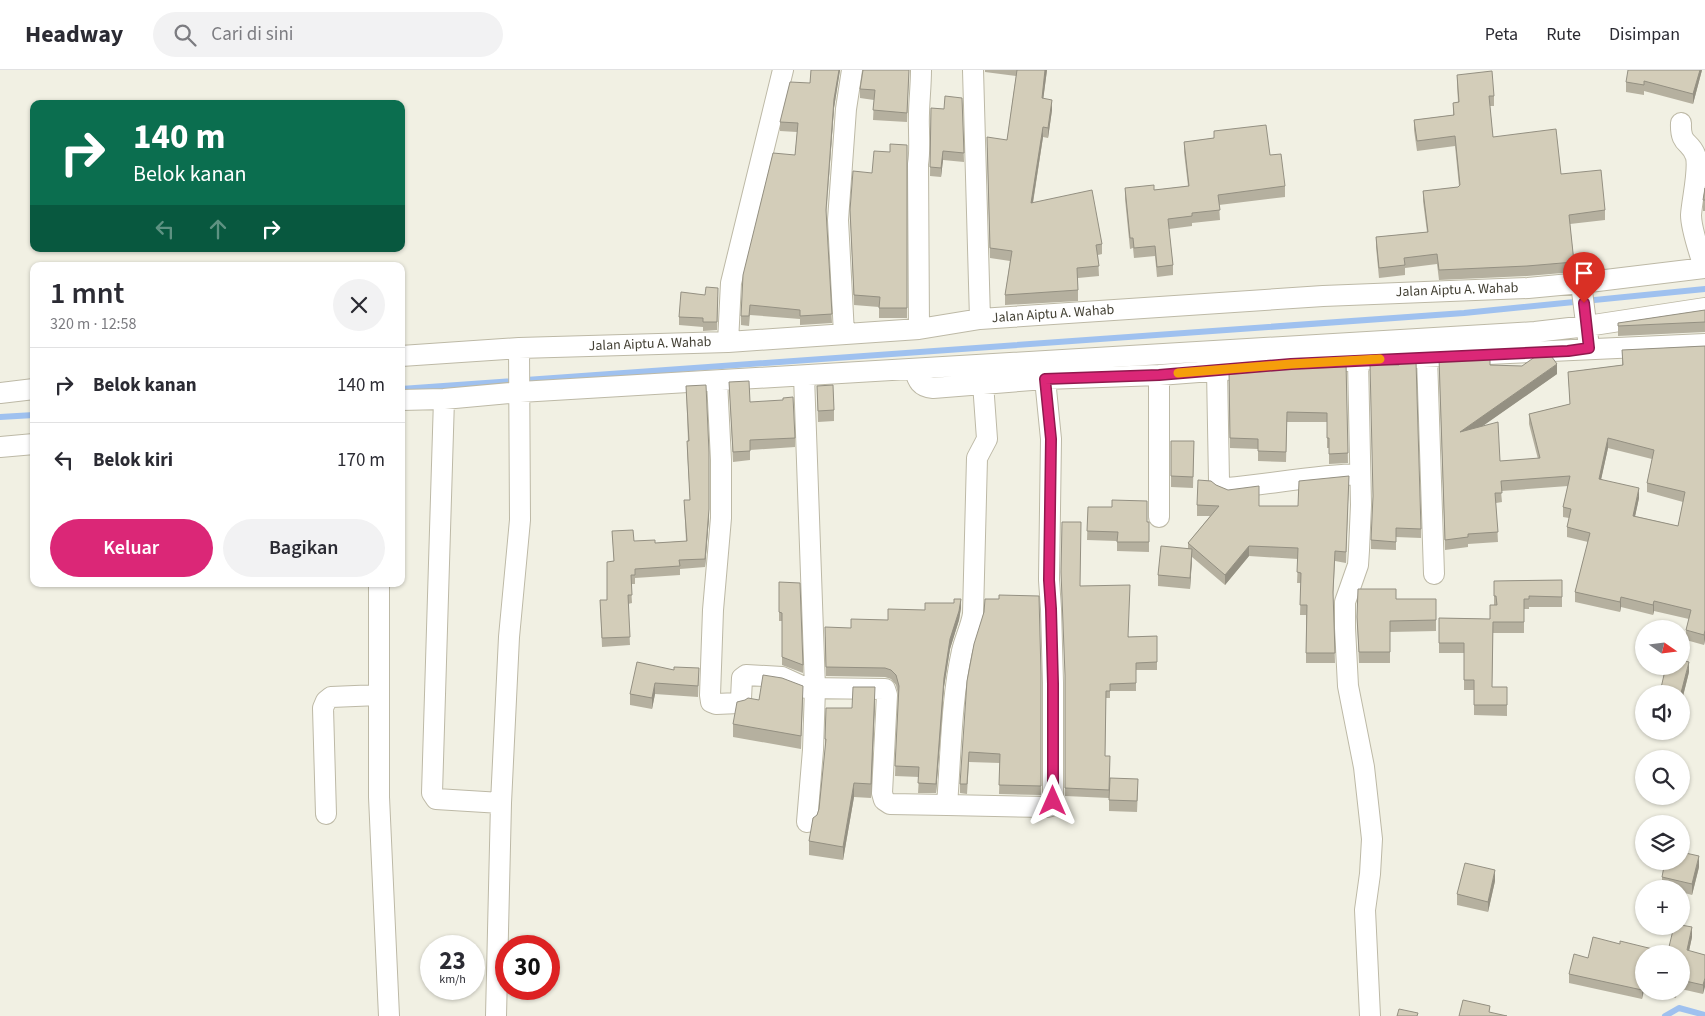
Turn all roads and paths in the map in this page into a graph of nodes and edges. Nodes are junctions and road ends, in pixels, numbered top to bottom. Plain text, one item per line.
1 (783, 70) edge
2 (852, 70) edge
3 (921, 70) edge
4 (973, 70) edge
5 (1681, 123) dead end
6 (1704, 268) edge
7 (1582, 286) junction
8 (1705, 308) edge
9 (980, 319) junction
10 (1586, 322) junction
11 (920, 329) junction
12 (844, 334) junction
13 (728, 342) junction
14 (1705, 344) edge
15 (1589, 348) junction
16 (519, 351) junction
17 (405, 356) edge
18 (1427, 357) junction
19 (1358, 360) junction
20 (914, 369) junction
21 (1217, 370) junction
22 (1159, 375) junction
23 (804, 376) junction
24 (1045, 379) junction
25 (717, 381) junction
26 (983, 384) junction
27 (520, 388) junction
28 (30, 389) edge
29 (0, 393) edge
30 (444, 399) junction
31 (405, 400) edge
32 (30, 444) edge
33 (0, 447) edge
34 (1360, 474) junction
35 (1159, 516) dead end
36 (1434, 574) dead end
37 (379, 587) edge
38 (815, 688) junction
39 (379, 695) junction
40 (501, 803) junction
41 (947, 805) junction
42 (326, 814) dead end
43 (808, 822) dead end
44 (389, 1016) edge
45 (496, 1016) edge
46 (1370, 1016) edge

1 - 13 street
2 - 12 street
3 - 11 street
4 - 9 street
5 - 6 street
6 - 7 street, Jalan Aiptu A. Wahab
7 - 9 street, Jalan Aiptu A. Wahab
7 - 10 street
8 - 10 street
9 - 11 street, Jalan Aiptu A. Wahab
10 - 15 street
10 - 20 street
11 - 12 street, Jalan Aiptu A. Wahab
12 - 13 street, Jalan Aiptu A. Wahab
13 - 16 street, Jalan Aiptu A. Wahab
14 - 15 street
15 - 18 street
16 - 17 street, Jalan Aiptu A. Wahab
16 - 27 street
18 - 19 street
18 - 36 street
19 - 21 street
19 - 34 street
20 - 23 street
20 - 26 street
21 - 22 street
21 - 34 street
22 - 24 street
22 - 35 street
23 - 25 street
23 - 38 street
24 - 26 street
24 - 41 street
25 - 27 street
25 - 38 street
26 - 41 street
27 - 30 street
27 - 40 street
28 - 29 street
30 - 31 street
30 - 40 street
32 - 33 street
34 - 46 street
37 - 39 street
38 - 41 street
38 - 43 street
39 - 42 street
39 - 44 street
40 - 45 street

